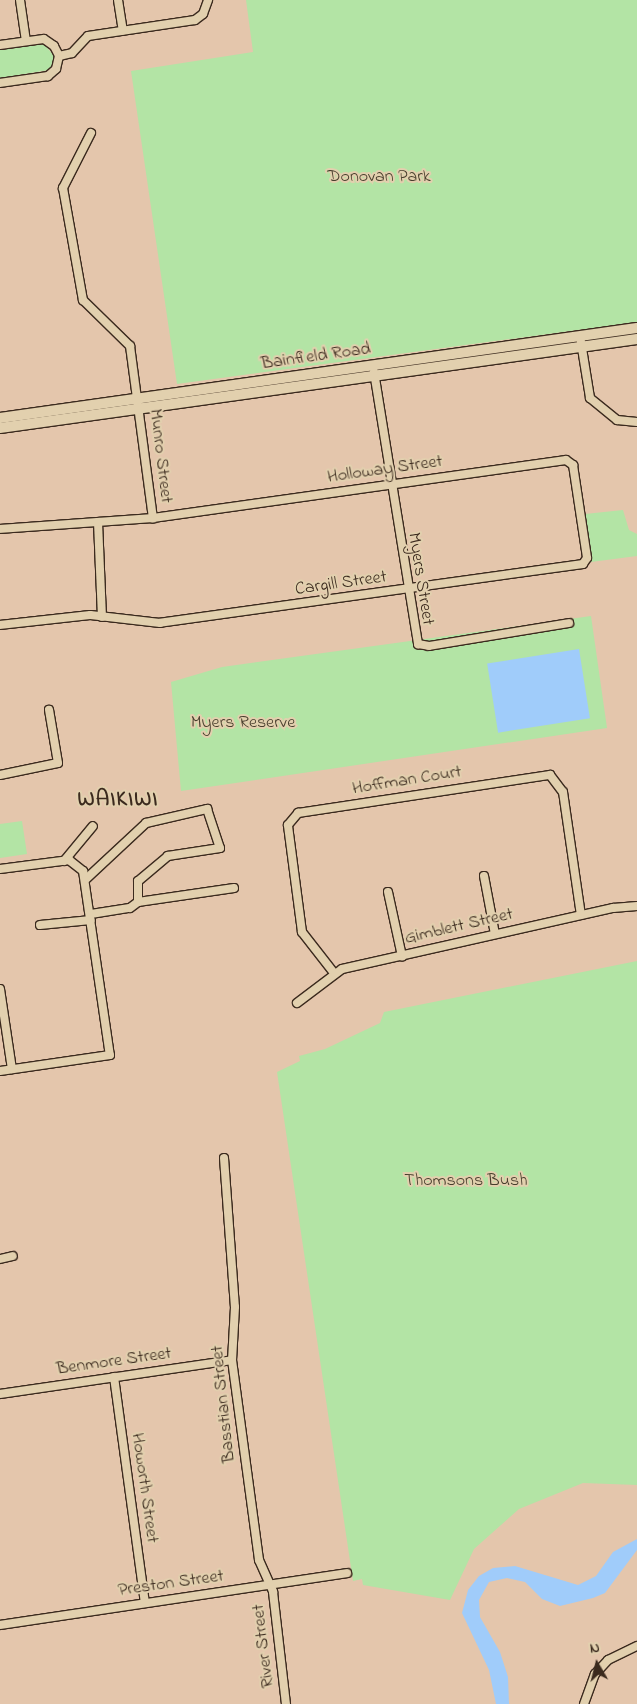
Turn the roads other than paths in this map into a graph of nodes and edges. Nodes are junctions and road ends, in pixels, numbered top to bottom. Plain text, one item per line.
1 (20, 0) edge
2 (118, 0) edge
3 (208, 0) edge
4 (123, 31) junction
5 (26, 41) junction
6 (0, 45) edge
7 (59, 56) junction
8 (0, 83) edge
9 (91, 133) dead end
10 (637, 328) edge
11 (637, 339) edge
12 (581, 341) junction
13 (374, 370) junction
14 (138, 403) junction
15 (0, 418) edge
16 (24, 420) junction
17 (637, 422) edge
18 (0, 428) edge
19 (390, 485) junction
20 (153, 518) junction
21 (98, 522) junction
22 (0, 529) edge
23 (582, 564) joint
24 (408, 590) junction
25 (102, 617) junction
26 (569, 623) dead end
27 (0, 626) edge
28 (49, 710) dead end
29 (0, 775) edge
30 (93, 826) dead end
31 (64, 861) junction
32 (0, 869) edge
33 (484, 876) dead end
34 (86, 879) junction
35 (234, 888) dead end
36 (388, 892) dead end
37 (138, 902) junction
38 (637, 906) edge
39 (582, 915) junction
40 (91, 917) junction
41 (40, 926) dead end
42 (495, 934) junction
43 (402, 956) junction
44 (334, 973) junction
45 (0, 989) edge
46 (297, 1002) dead end
47 (12, 1069) junction
48 (0, 1071) edge
49 (224, 1158) dead end
50 (13, 1256) dead end
51 (0, 1258) edge
52 (232, 1360) junction
53 (114, 1377) junction
54 (0, 1394) edge
55 (347, 1573) dead end
56 (269, 1585) junction
57 (146, 1603) junction
58 (0, 1625) edge
59 (637, 1646) edge
60 (286, 1704) edge
61 (584, 1704) edge

1 - 5 street
2 - 4 street
3 - 4 street
4 - 7 street
5 - 6 street
5 - 7 street
7 - 8 street
9 - 14 street, Munro Street
10 - 12 main road, Bainfield Road
11 - 12 main road, Bainfield Road
12 - 13 main road, Bainfield Road
12 - 17 street
13 - 14 main road, Bainfield Road
13 - 19 street, Myers Street
14 - 16 main road, Bainfield Road
14 - 20 street, Munro Street
15 - 16 main road, Bainfield Road
16 - 18 main road, Bainfield Road
19 - 20 street, Holloway Street
19 - 23 street, Holloway Street
19 - 24 street, Myers Street
20 - 21 street, Holloway Street
21 - 22 street, Holloway Street
21 - 25 street
23 - 24 street, Cargill Street
24 - 25 street, Cargill Street
24 - 26 street, Myers Street
25 - 27 street, Cargill Street
28 - 29 street
30 - 31 street
31 - 32 street
31 - 34 street
33 - 42 street
34 - 37 street
34 - 40 street
35 - 37 street
36 - 43 street
37 - 40 street
38 - 39 street, Gimblett Street
39 - 42 street, Gimblett Street
39 - 44 street, Hoffman Court
40 - 41 street
40 - 47 street
42 - 43 street, Gimblett Street
43 - 44 street, Gimblett Street
44 - 46 street, Gimblett Street
45 - 47 street
47 - 48 street
49 - 52 street, Basstian Street
50 - 51 street
52 - 53 street, Benmore Street
52 - 56 street, Basstian Street
53 - 54 street, Benmore Street
53 - 57 street, Howorth Street
55 - 56 street, Preston Street
56 - 57 street, Preston Street
56 - 60 street, River Street
57 - 58 street, Preston Street
59 - 61 street

